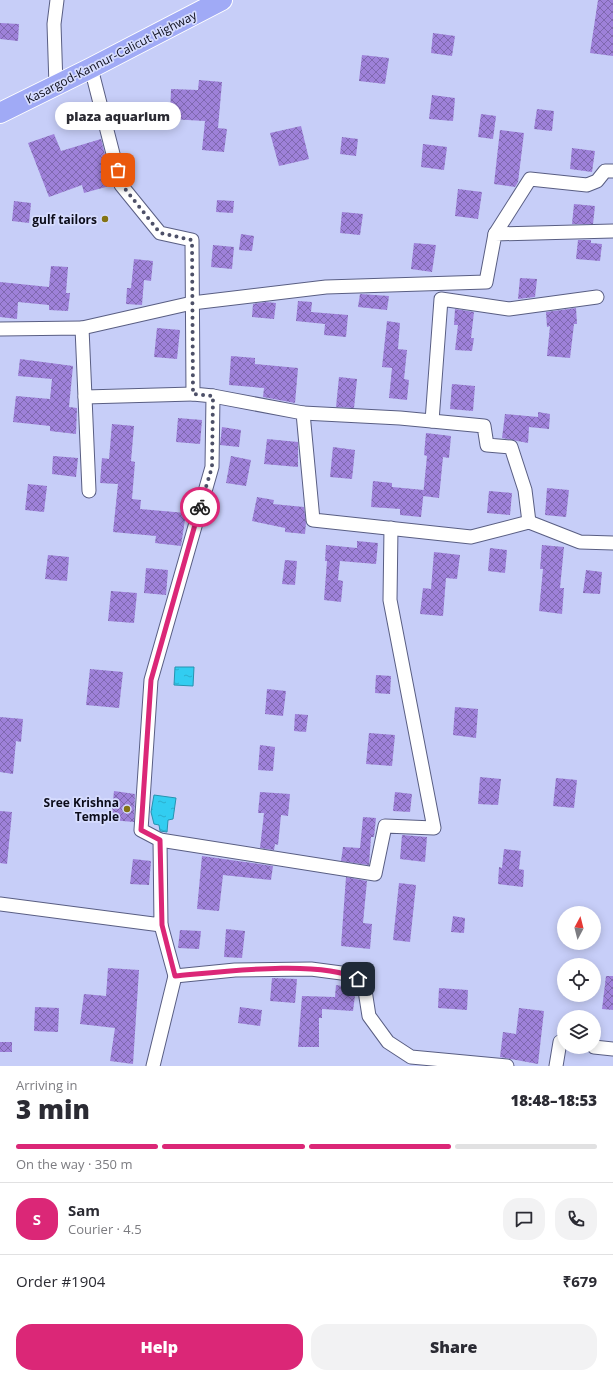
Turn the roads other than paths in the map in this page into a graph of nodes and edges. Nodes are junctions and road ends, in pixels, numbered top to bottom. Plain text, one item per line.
1 (57, 0) edge
2 (222, 0) edge
3 (91, 68) junction
4 (56, 86) junction
5 (0, 113) edge
6 (613, 171) edge
7 (613, 230) edge
8 (495, 234) junction
9 (597, 297) dead end
10 (192, 303) junction
11 (82, 328) junction
12 (0, 329) edge
13 (193, 394) junction
14 (213, 396) junction
15 (85, 397) junction
16 (302, 413) junction
17 (432, 421) junction
18 (89, 491) dead end
19 (530, 522) junction
20 (391, 528) junction
21 (613, 543) edge
22 (160, 840) junction
23 (0, 904) edge
24 (162, 925) junction
25 (175, 976) junction
26 (601, 1048) edge
27 (613, 1049) edge
28 (558, 1054) edge
29 (153, 1066) edge
30 (507, 1066) edge
31 (556, 1066) edge

1 - 4 street
2 - 3 highway, Kasargod-Kannur-Calicut Highway
3 - 4 highway, Kasargod-Kannur-Calicut Highway
3 - 10 street
4 - 5 highway, Kasargod-Kannur-Calicut Highway
6 - 8 street
7 - 8 street
8 - 10 street
9 - 17 street
10 - 11 street
10 - 13 street
11 - 12 street
11 - 15 street
13 - 14 street
13 - 15 street
14 - 16 street
14 - 22 street
15 - 18 street
16 - 17 street
16 - 20 street
17 - 19 street
19 - 20 street
19 - 21 street
20 - 22 street
22 - 24 street
23 - 24 street
24 - 25 street
25 - 29 street
25 - 30 street
26 - 27 street
28 - 31 street

